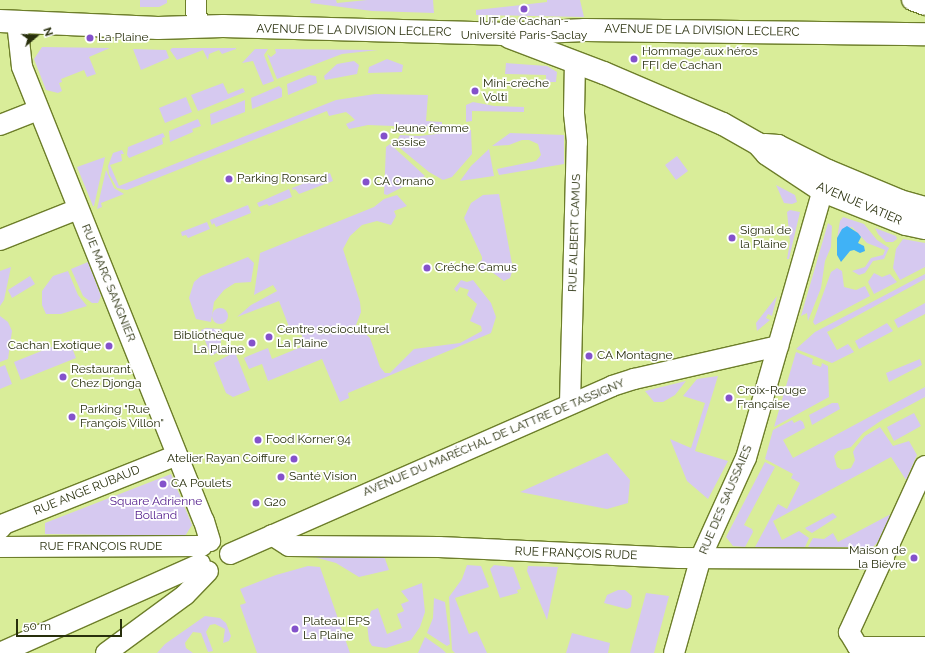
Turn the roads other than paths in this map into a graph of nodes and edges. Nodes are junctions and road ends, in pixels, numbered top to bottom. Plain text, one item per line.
1 (196, 0) edge
2 (912, 0) edge
3 (925, 5) edge
4 (8, 22) edge
5 (196, 26) junction
6 (578, 30) junction
7 (501, 34) junction
8 (925, 34) edge
9 (576, 62) junction
10 (599, 71) junction
11 (38, 110) junction
12 (0, 125) edge
13 (826, 181) junction
14 (925, 208) edge
15 (78, 209) junction
16 (925, 228) edge
17 (0, 240) edge
18 (778, 346) junction
19 (570, 403) junction
20 (177, 455) junction
21 (925, 466) edge
22 (0, 529) edge
23 (272, 535) junction
24 (0, 547) edge
25 (230, 554) junction
26 (205, 556) junction
27 (701, 558) junction
28 (884, 559) junction
29 (925, 647) edge
30 (0, 653) edge
31 (106, 653) edge
32 (674, 653) edge

1 - 5 street
2 - 3 street
4 - 5 main road, AVENUE DE LA DIVISION LECLERC
4 - 11 street, RUE MARC SANGNIER
5 - 7 main road, AVENUE DE LA DIVISION LECLERC
6 - 7 main road, AVENUE DE LA DIVISION LECLERC
6 - 8 main road, AVENUE DE LA DIVISION LECLERC
6 - 10 main road, AVENUE VATIER
7 - 9 main road, AVENUE VATIER
9 - 10 main road, AVENUE VATIER
9 - 19 street, RUE ALBERT CAMUS
10 - 13 main road, AVENUE VATIER
11 - 12 street
11 - 15 street, RUE MARC SANGNIER
13 - 14 main road, AVENUE VATIER
13 - 16 main road, AVENUE VATIER
13 - 18 street
15 - 17 street
15 - 20 street, RUE MARC SANGNIER
18 - 19 street, AVENUE DU MARÉCHAL DE LATTRE DE TASSIGNY
18 - 27 street, RUE DES SAUSSAIES
19 - 23 street, AVENUE DU MARÉCHAL DE LATTRE DE TASSIGNY
20 - 22 street, RUE ANGE RUBAUD
20 - 26 street, RUE MARC SANGNIER
21 - 28 street
23 - 25 street, AVENUE DU MARÉCHAL DE LATTRE DE TASSIGNY
23 - 27 street, RUE FRANÇOIS RUDE
24 - 26 street, RUE FRANÇOIS RUDE
25 - 26 street
25 - 26 street
26 - 30 street
26 - 31 street
27 - 28 street, RUE FRANÇOIS RUDE
27 - 32 street, RUE DES SAUSSAIES
28 - 29 street

